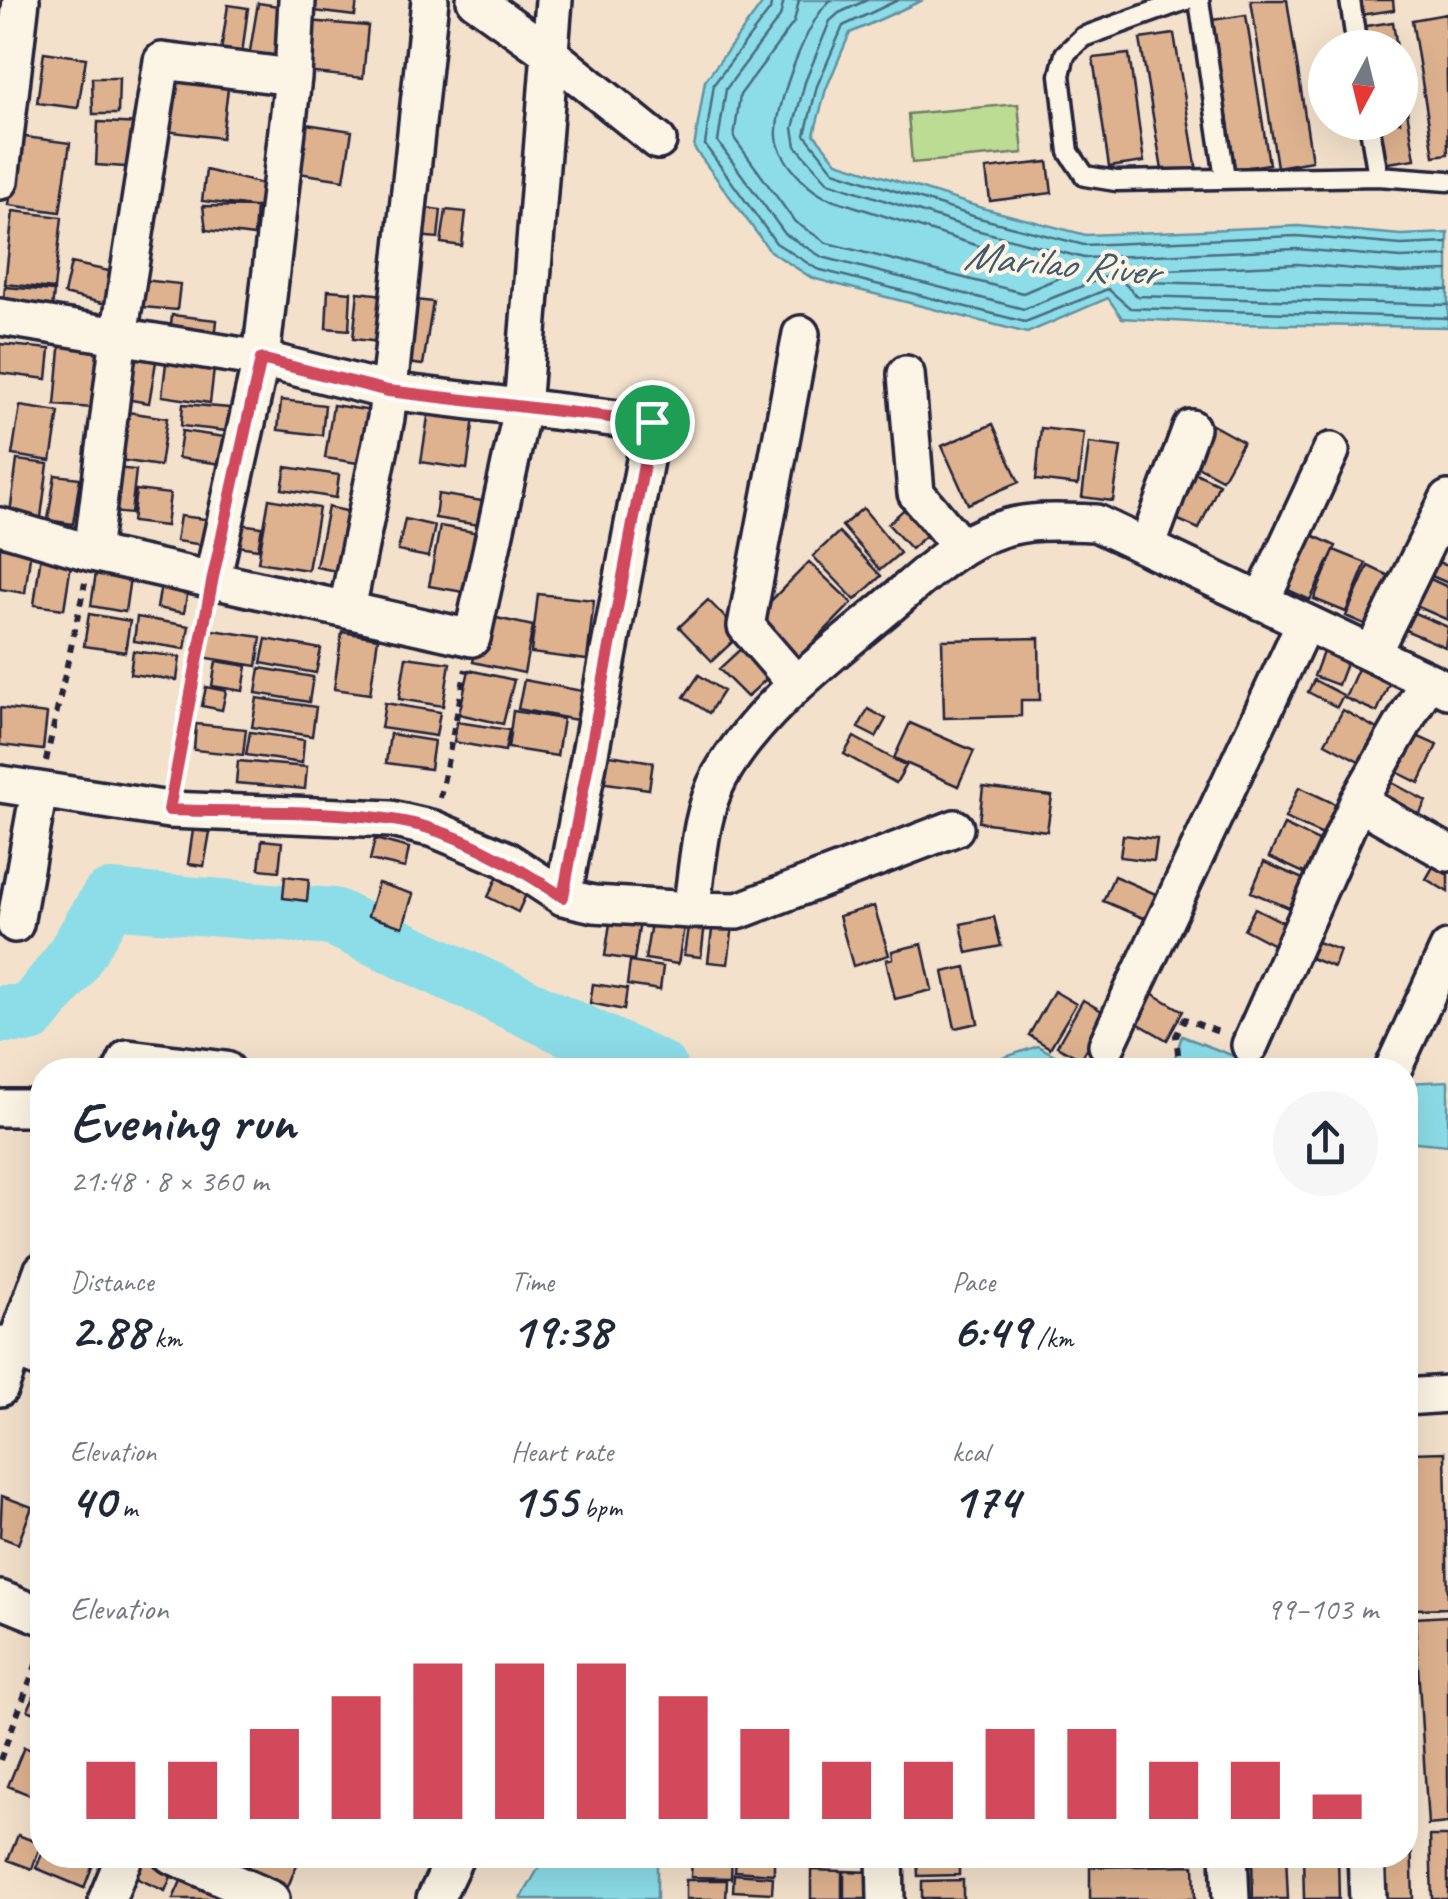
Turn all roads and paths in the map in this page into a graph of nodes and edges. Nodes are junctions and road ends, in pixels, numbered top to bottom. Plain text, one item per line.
1 (22, 0) edge
2 (297, 0) edge
3 (430, 0) edge
4 (476, 0) edge
5 (554, 0) edge
6 (1186, 0) edge
7 (1200, 0) edge
8 (1350, 0) edge
9 (1354, 30) edge
10 (548, 52) junction
11 (293, 77) junction
12 (1372, 140) edge
13 (658, 141) dead end
14 (1378, 176) junction
15 (1226, 178) junction
16 (0, 181) edge
17 (1448, 181) edge
18 (0, 318) edge
19 (801, 334) dead end
20 (119, 336) junction
21 (261, 359) junction
22 (906, 374) dead end
23 (388, 391) junction
24 (522, 409) junction
25 (1191, 428) dead end
26 (1332, 451) dead end
27 (1448, 499) edge
28 (0, 526) edge
29 (960, 546) junction
30 (1147, 547) junction
31 (92, 552) junction
32 (213, 577) junction
33 (1261, 602) junction
34 (347, 609) junction
35 (1304, 624) junction
36 (472, 638) junction
37 (1373, 652) junction
38 (796, 684) junction
39 (1438, 686) edge
40 (444, 782) dead end
41 (0, 784) edge
42 (40, 791) junction
43 (1358, 802) junction
44 (169, 810) junction
45 (955, 828) dead end
46 (1448, 852) edge
47 (563, 897) junction
48 (691, 910) junction
49 (15, 924) dead end
50 (1448, 949) edge
51 (1107, 1045) dead end
52 (1250, 1045) joint
53 (1179, 1058) edge
54 (1398, 1058) edge
55 (0, 1108) edge
56 (30, 1108) edge
57 (30, 1312) edge
58 (18, 1352) edge
59 (0, 1388) edge
60 (1448, 1394) edge
61 (1418, 1395) edge
62 (0, 1599) edge
63 (30, 1611) edge
64 (30, 1680) edge
65 (0, 1760) edge
66 (120, 1868) edge
67 (201, 1868) edge
68 (450, 1868) edge
69 (885, 1868) edge
70 (1230, 1868) edge
71 (1367, 1868) edge
72 (107, 1899) edge
73 (271, 1899) edge
74 (435, 1899) edge
75 (886, 1899) edge
76 (1231, 1899) edge
77 (1368, 1899) edge

1 - 16 street
2 - 11 street
3 - 23 street
4 - 10 street
5 - 10 street
6 - 15 lane
7 - 15 lane
8 - 9 lane
10 - 13 street
10 - 24 street
11 - 20 street
11 - 21 street
12 - 14 lane
14 - 15 lane
14 - 17 lane
18 - 20 street
19 - 38 street
20 - 21 street
20 - 31 street
21 - 23 street
21 - 32 street
22 - 29 street
23 - 24 street
23 - 34 street
24 - 36 street
24 - 47 street
25 - 30 street
26 - 33 street
27 - 37 street
28 - 31 street
29 - 30 street
29 - 38 street
30 - 33 street
31 - 32 street
31 - 42 path
32 - 34 street
32 - 44 path
33 - 35 street
34 - 36 street
35 - 37 street
35 - 51 street
36 - 40 path
37 - 39 street
38 - 48 street
39 - 43 street
41 - 42 street
42 - 44 street
42 - 49 street
43 - 46 street
43 - 52 street
44 - 47 street
45 - 48 street
47 - 48 street
50 - 54 street
52 - 53 path
55 - 56 street
57 - 58 street
58 - 59 street
60 - 61 street
62 - 63 street
64 - 65 path
66 - 72 street
67 - 73 street
68 - 74 street
69 - 75 street
70 - 76 street
71 - 77 street

